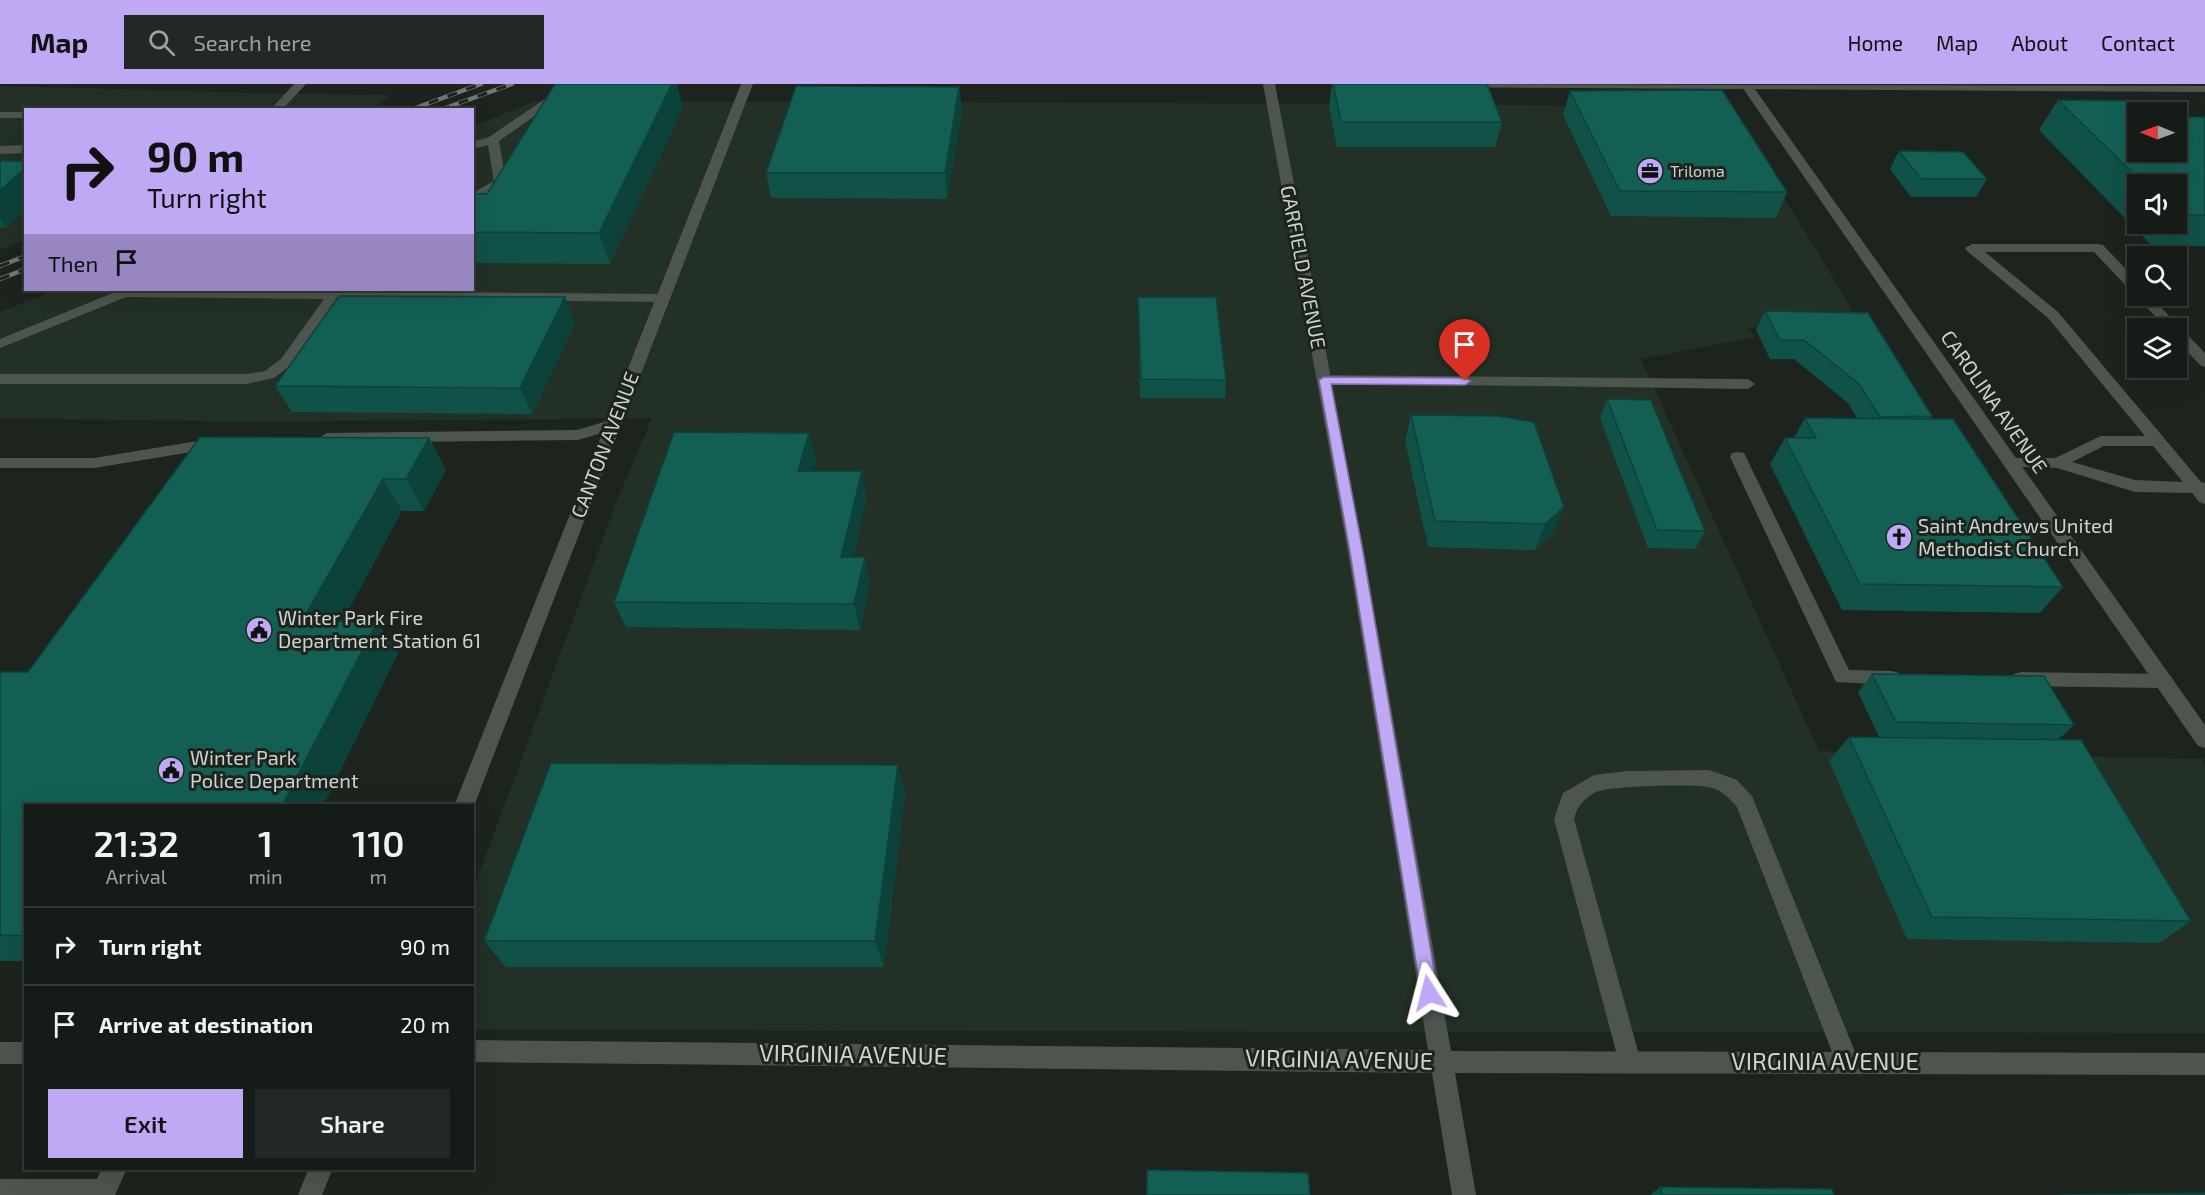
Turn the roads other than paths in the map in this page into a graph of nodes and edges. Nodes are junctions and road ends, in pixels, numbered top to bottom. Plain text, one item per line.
1 (300, 84) edge
2 (574, 84) edge
3 (747, 84) edge
4 (1269, 84) edge
5 (1419, 84) edge
6 (1748, 87) junction
7 (2205, 89) edge
8 (277, 108) edge
9 (0, 115) edge
10 (24, 115) edge
11 (493, 140) junction
12 (474, 145) edge
13 (24, 149) edge
14 (0, 150) edge
15 (474, 198) edge
16 (2127, 278) edge
17 (127, 291) edge
18 (305, 292) edge
19 (334, 295) junction
20 (664, 298) junction
21 (2152, 306) edge
22 (2164, 318) edge
23 (2187, 343) edge
24 (0, 344) edge
25 (2205, 362) edge
26 (0, 379) edge
27 (1324, 380) junction
28 (1748, 384) dead end
29 (614, 424) junction
30 (314, 438) edge
31 (231, 441) edge
32 (2157, 441) junction
33 (1738, 457) dead end
34 (2010, 462) junction
35 (0, 463) edge
36 (2057, 463) junction
37 (2202, 491) edge
38 (1914, 678) edge
39 (2009, 679) edge
40 (2164, 681) junction
41 (2205, 740) edge
42 (465, 804) edge
43 (474, 1051) edge
44 (0, 1053) edge
45 (24, 1053) edge
46 (1440, 1062) junction
47 (1629, 1062) junction
48 (1847, 1062) junction
49 (2205, 1064) edge
50 (114, 1170) edge
51 (320, 1170) edge
52 (0, 1191) edge
53 (310, 1195) edge
54 (1464, 1195) edge

1 - 8 street
2 - 11 street
3 - 20 street, CANTON AVENUE
4 - 27 street, GARFIELD AVENUE
5 - 6 street
6 - 7 street
6 - 34 street, CAROLINA AVENUE
9 - 10 street
11 - 12 street
11 - 15 street
13 - 14 street
16 - 32 street
17 - 18 street
17 - 24 street
18 - 19 street
19 - 20 street
19 - 26 street
20 - 29 street, CANTON AVENUE
21 - 22 street
23 - 25 street
27 - 28 street
27 - 46 street, GARFIELD AVENUE
29 - 30 street
29 - 42 street, CANTON AVENUE
31 - 35 street
32 - 36 street
32 - 37 street
33 - 38 street
34 - 36 street
34 - 40 street, CAROLINA AVENUE
36 - 37 street
39 - 40 street
40 - 41 street, CAROLINA AVENUE
43 - 46 street, VIRGINIA AVENUE
44 - 45 street
46 - 47 street, VIRGINIA AVENUE
46 - 54 street, GARFIELD AVENUE
47 - 48 street, VIRGINIA AVENUE
47 - 48 street
48 - 49 street, VIRGINIA AVENUE
50 - 52 street
51 - 53 street

